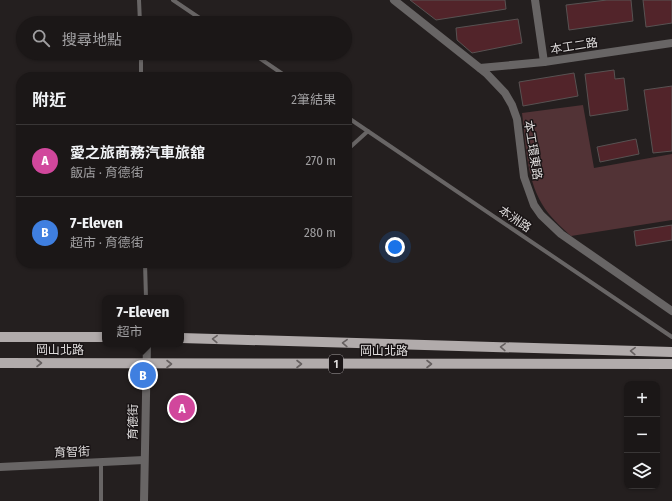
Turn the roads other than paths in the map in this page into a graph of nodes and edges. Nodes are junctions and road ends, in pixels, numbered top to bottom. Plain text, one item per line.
1 (139, 0) edge
2 (173, 0) edge
3 (394, 0) edge
4 (535, 0) edge
5 (140, 16) edge
6 (197, 16) edge
7 (672, 43) edge
8 (140, 60) edge
9 (262, 60) edge
10 (544, 62) junction
11 (480, 68) junction
12 (141, 72) edge
13 (280, 72) edge
14 (352, 120) edge
15 (368, 131) junction
16 (352, 145) edge
17 (145, 268) edge
18 (146, 295) edge
19 (672, 311) edge
20 (0, 337) edge
21 (102, 337) edge
22 (672, 337) edge
23 (184, 338) edge
24 (147, 347) edge
25 (672, 352) edge
26 (0, 363) edge
27 (147, 364) junction
28 (672, 364) edge
29 (144, 460) junction
30 (101, 463) junction
31 (0, 467) edge
32 (101, 501) edge
33 (144, 501) edge

1 - 5 lane
2 - 6 lane
3 - 11 street, 本工環東路
4 - 10 street
7 - 10 street, 本工二路
8 - 12 lane
9 - 13 lane
10 - 11 street, 本工二路
11 - 19 street, 本工環東路
14 - 15 lane, 本洲路
15 - 16 lane
15 - 22 lane, 本洲路
17 - 18 lane
20 - 21 main road, 岡山北路
25 -> 23 main road, 岡山北路 / 1
24 - 27 street, 育德街
26 -> 27 main road, 岡山北路 / 1
27 -> 28 main road, 岡山北路 / 1
27 - 29 street, 育德街
29 - 30 street, 育智街
29 - 33 street, 育德街
30 - 31 street, 育智街
30 - 32 lane

